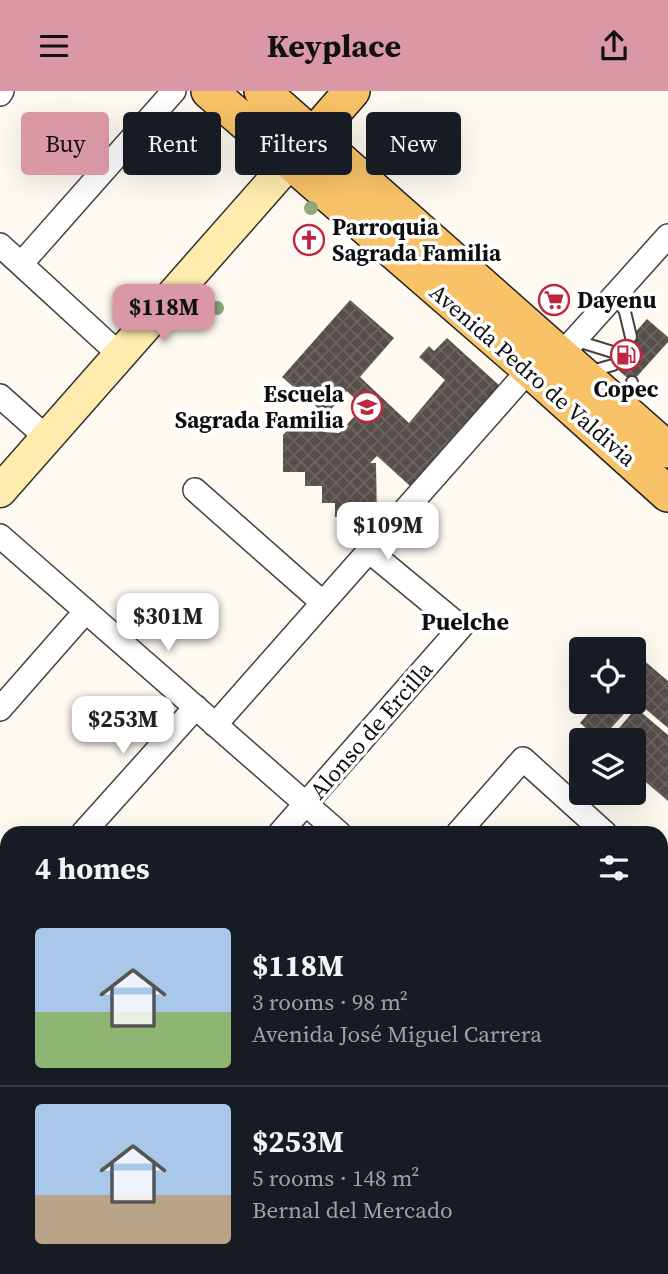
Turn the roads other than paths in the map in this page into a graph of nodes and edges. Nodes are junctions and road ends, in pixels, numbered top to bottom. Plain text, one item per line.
1 (174, 91) edge
2 (209, 91) edge
3 (262, 91) edge
4 (352, 91) edge
5 (285, 112) edge
6 (333, 112) edge
7 (235, 114) edge
8 (352, 169) edge
9 (278, 175) edge
10 (303, 175) edge
11 (668, 236) edge
12 (0, 245) edge
13 (22, 264) junction
14 (616, 293) junction
15 (631, 337) dead end
16 (616, 353) dead end
17 (120, 355) junction
18 (583, 358) junction
19 (528, 371) junction
20 (632, 382) dead end
21 (0, 396) edge
22 (631, 418) junction
23 (47, 437) junction
24 (668, 450) edge
25 (195, 490) dead end
26 (0, 491) edge
27 (668, 494) edge
28 (0, 536) edge
29 (369, 551) junction
30 (323, 603) junction
31 (86, 611) junction
32 (196, 708) junction
33 (0, 709) edge
34 (215, 725) junction
35 (306, 804) junction
36 (89, 826) edge
37 (287, 826) edge
38 (331, 826) edge
39 (464, 826) edge
40 (596, 826) edge

1 - 13 street
2 - 7 main road, Avenida Pedro de Valdivia
3 - 5 main road, Avenida Pedro de Valdivia
4 - 6 main road
8 - 18 main road, Avenida Pedro de Valdivia
9 - 17 main road
10 - 19 main road, Avenida Pedro de Valdivia
11 - 14 street
12 - 13 street
13 - 17 street
14 - 15 lane
14 - 18 street
16 - 18 lane
17 - 23 main road
18 - 19 street
18 - 22 main road, Avenida Pedro de Valdivia
19 - 27 main road, Avenida Pedro de Valdivia
19 - 29 street
20 - 22 lane
21 - 23 street
22 - 24 main road, Avenida Pedro de Valdivia
23 - 26 main road
25 - 30 street
28 - 31 street
29 - 30 street
29 - 35 street, Alonso de Ercilla
30 - 34 street
31 - 32 street
31 - 33 street
32 - 34 street
32 - 36 street
34 - 35 street
35 - 37 street, Alonso de Ercilla
35 - 38 street
39 - 40 street

